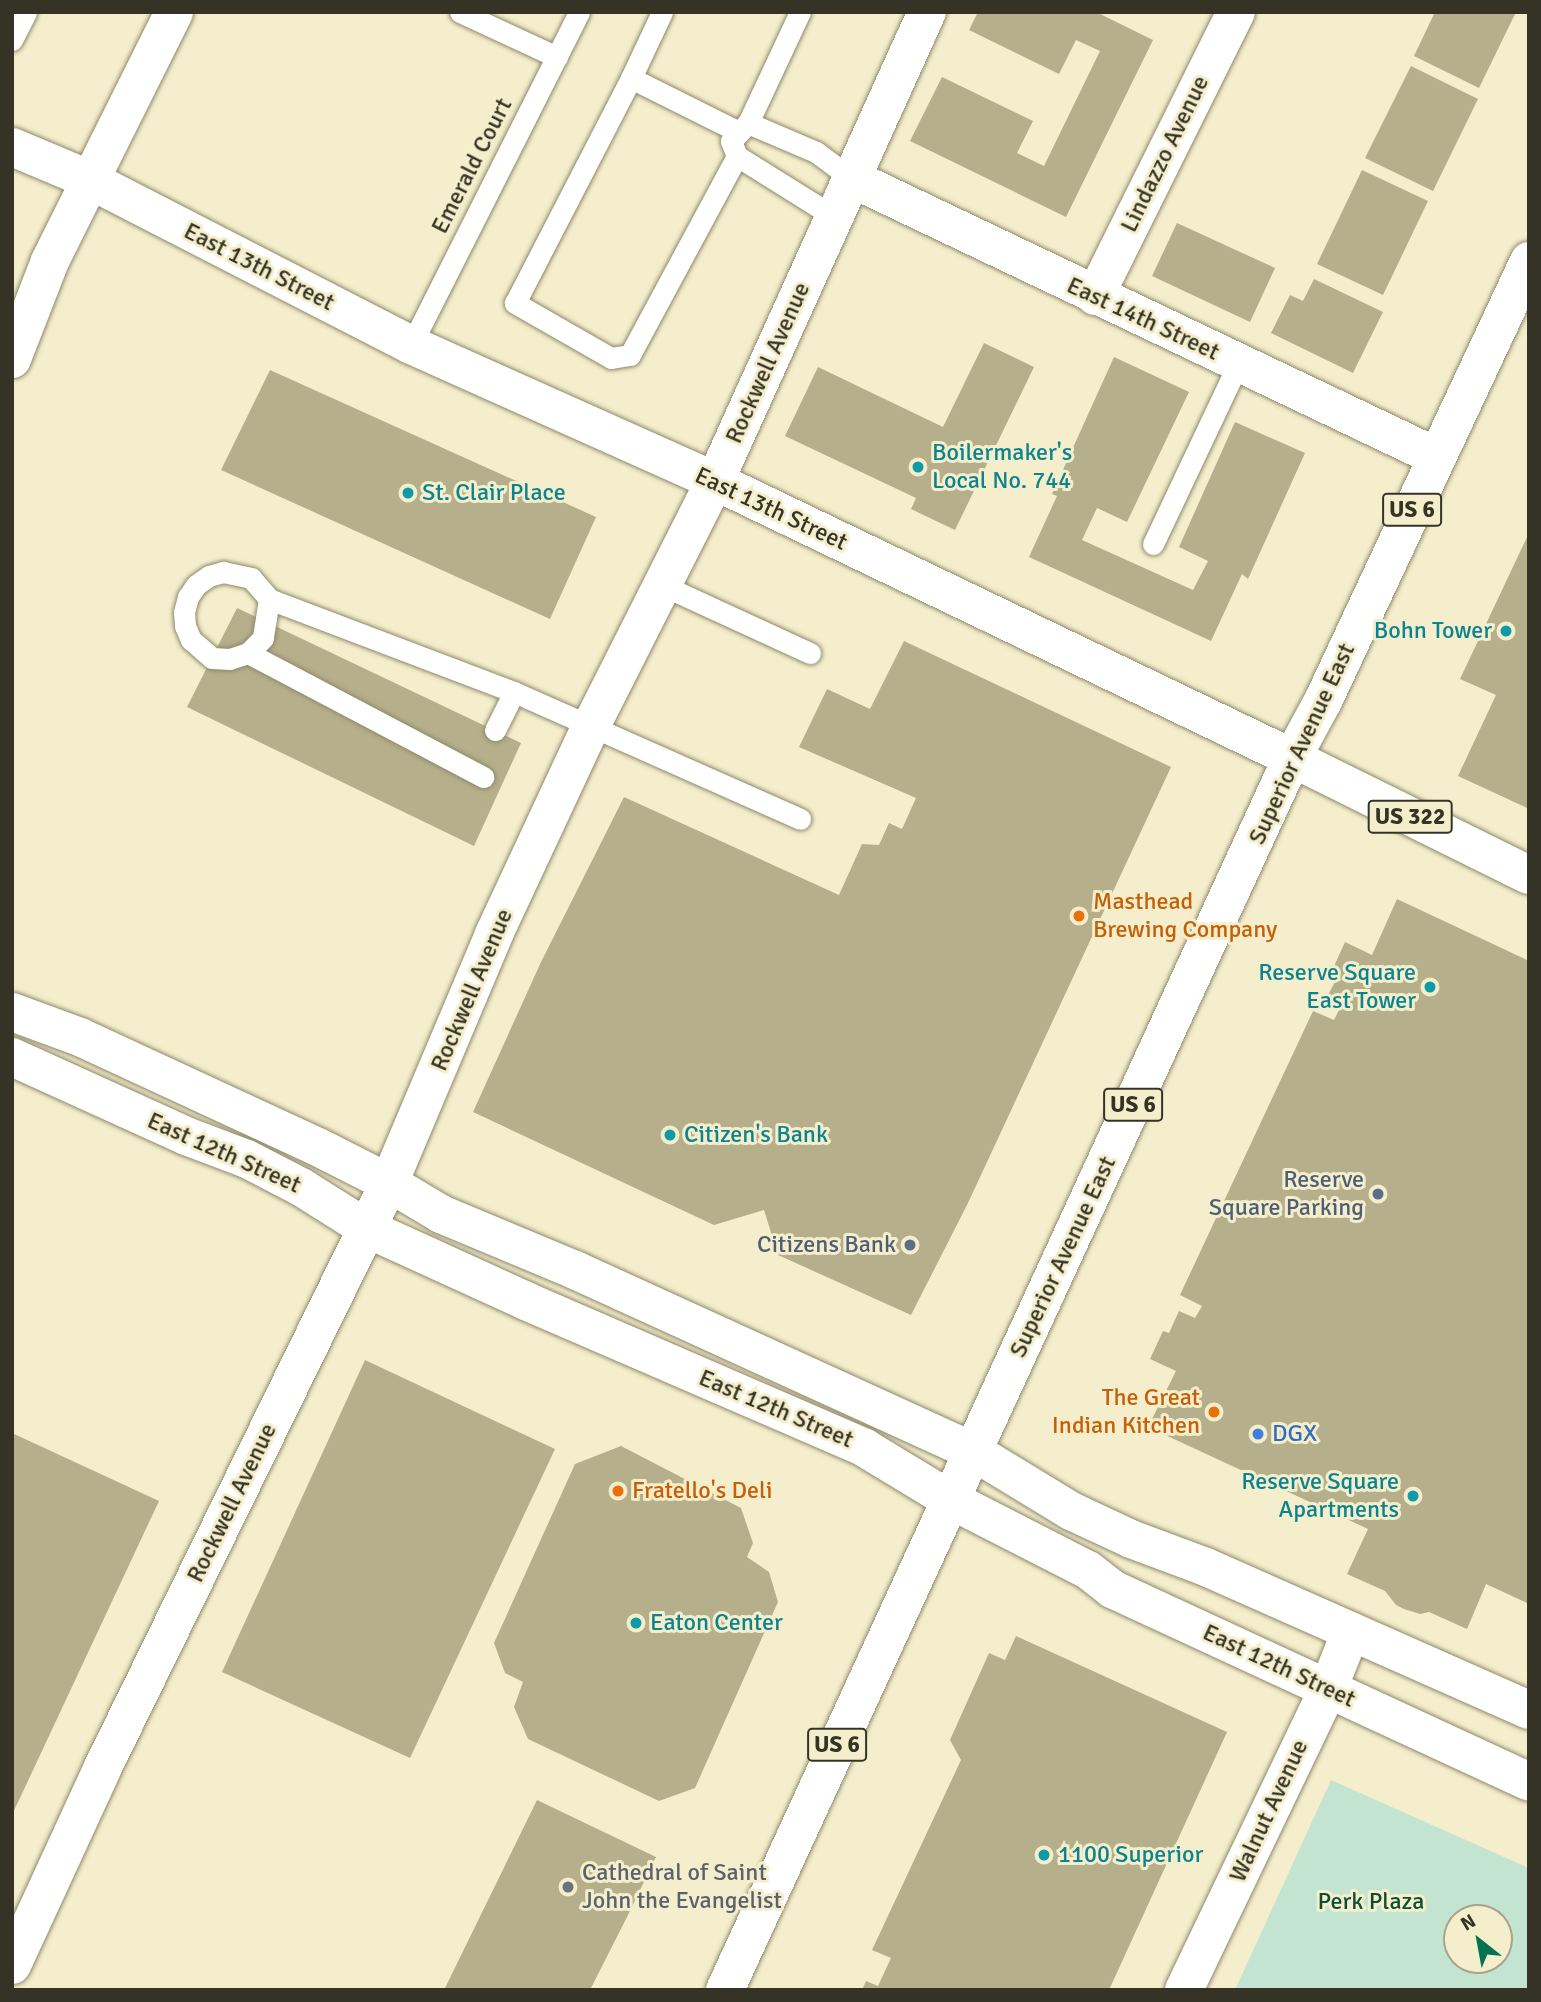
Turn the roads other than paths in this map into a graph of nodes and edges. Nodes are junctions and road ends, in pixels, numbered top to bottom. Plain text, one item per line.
1 (26, 12) edge
2 (174, 12) edge
3 (460, 12) edge
4 (579, 12) edge
5 (662, 12) edge
6 (800, 12) edge
7 (927, 12) edge
8 (1236, 12) edge
9 (12, 40) edge
10 (557, 57) junction
11 (631, 78) junction
12 (742, 127) junction
13 (12, 147) edge
14 (737, 156) junction
15 (851, 178) junction
16 (88, 180) junction
17 (833, 216) junction
18 (1529, 261) edge
19 (1095, 296) junction
20 (411, 345) junction
21 (12, 359) edge
22 (1238, 364) junction
23 (1437, 457) junction
24 (715, 481) junction
25 (1153, 544) dead end
26 (662, 585) junction
27 (269, 599) junction
28 (248, 653) junction
29 (810, 653) dead end
30 (514, 692) junction
31 (591, 726) junction
32 (495, 730) dead end
33 (1292, 758) junction
34 (483, 777) dead end
35 (800, 819) dead end
36 (1529, 875) edge
37 (12, 1012) edge
38 (12, 1056) edge
39 (389, 1183) junction
40 (366, 1228) junction
41 (974, 1451) junction
42 (951, 1500) junction
43 (1351, 1631) junction
44 (1328, 1689) junction
45 (1529, 1710) edge
46 (1529, 1782) edge
47 (12, 1965) edge
48 (725, 1990) edge
49 (1184, 1990) edge

1 - 9 lane
2 - 16 main road
3 - 10 lane
4 - 10 lane, Emerald Court
5 - 11 lane
6 - 12 lane
7 - 15 main road, Rockwell Avenue
8 - 19 main road, Lindazzo Avenue
10 - 20 lane, Emerald Court
11 - 12 lane
11 - 14 lane
12 - 14 lane
12 - 15 lane
13 - 16 main road, East 13th Street
14 - 17 lane
15 - 17 main road, Rockwell Avenue
15 - 19 main road, East 14th Street
16 - 20 main road, East 13th Street
16 - 21 main road
17 - 24 main road, Rockwell Avenue
18 - 23 main road, Superior Avenue East / US 6
19 - 22 main road, East 14th Street
20 - 24 main road, East 13th Street
22 - 23 main road, East 14th Street
22 - 25 lane
23 - 33 main road, Superior Avenue East / US 6
24 - 26 main road, Rockwell Avenue
24 - 33 main road, East 13th Street
26 - 29 lane
26 - 31 main road, Rockwell Avenue
27 - 28 lane
27 - 28 lane
27 - 30 lane
28 - 34 lane
30 - 31 lane
30 - 32 lane
31 - 35 lane
31 - 39 main road, Rockwell Avenue
33 - 36 main road, East 13th Street / US 322
33 - 41 main road, Superior Avenue East / US 6
37 - 39 main road, East 12th Street
38 - 40 main road, East 12th Street
39 - 40 main road, Rockwell Avenue
39 - 41 main road, East 12th Street
40 - 42 main road, East 12th Street
40 - 47 main road, Rockwell Avenue
41 - 42 main road, Superior Avenue East / US 6
41 - 43 main road, East 12th Street
42 - 44 main road, East 12th Street
42 - 48 main road, Superior Avenue East / US 6
43 - 44 main road, Walnut Avenue
43 - 45 main road, East 12th Street
44 - 46 main road, East 12th Street
44 - 49 main road, Walnut Avenue

